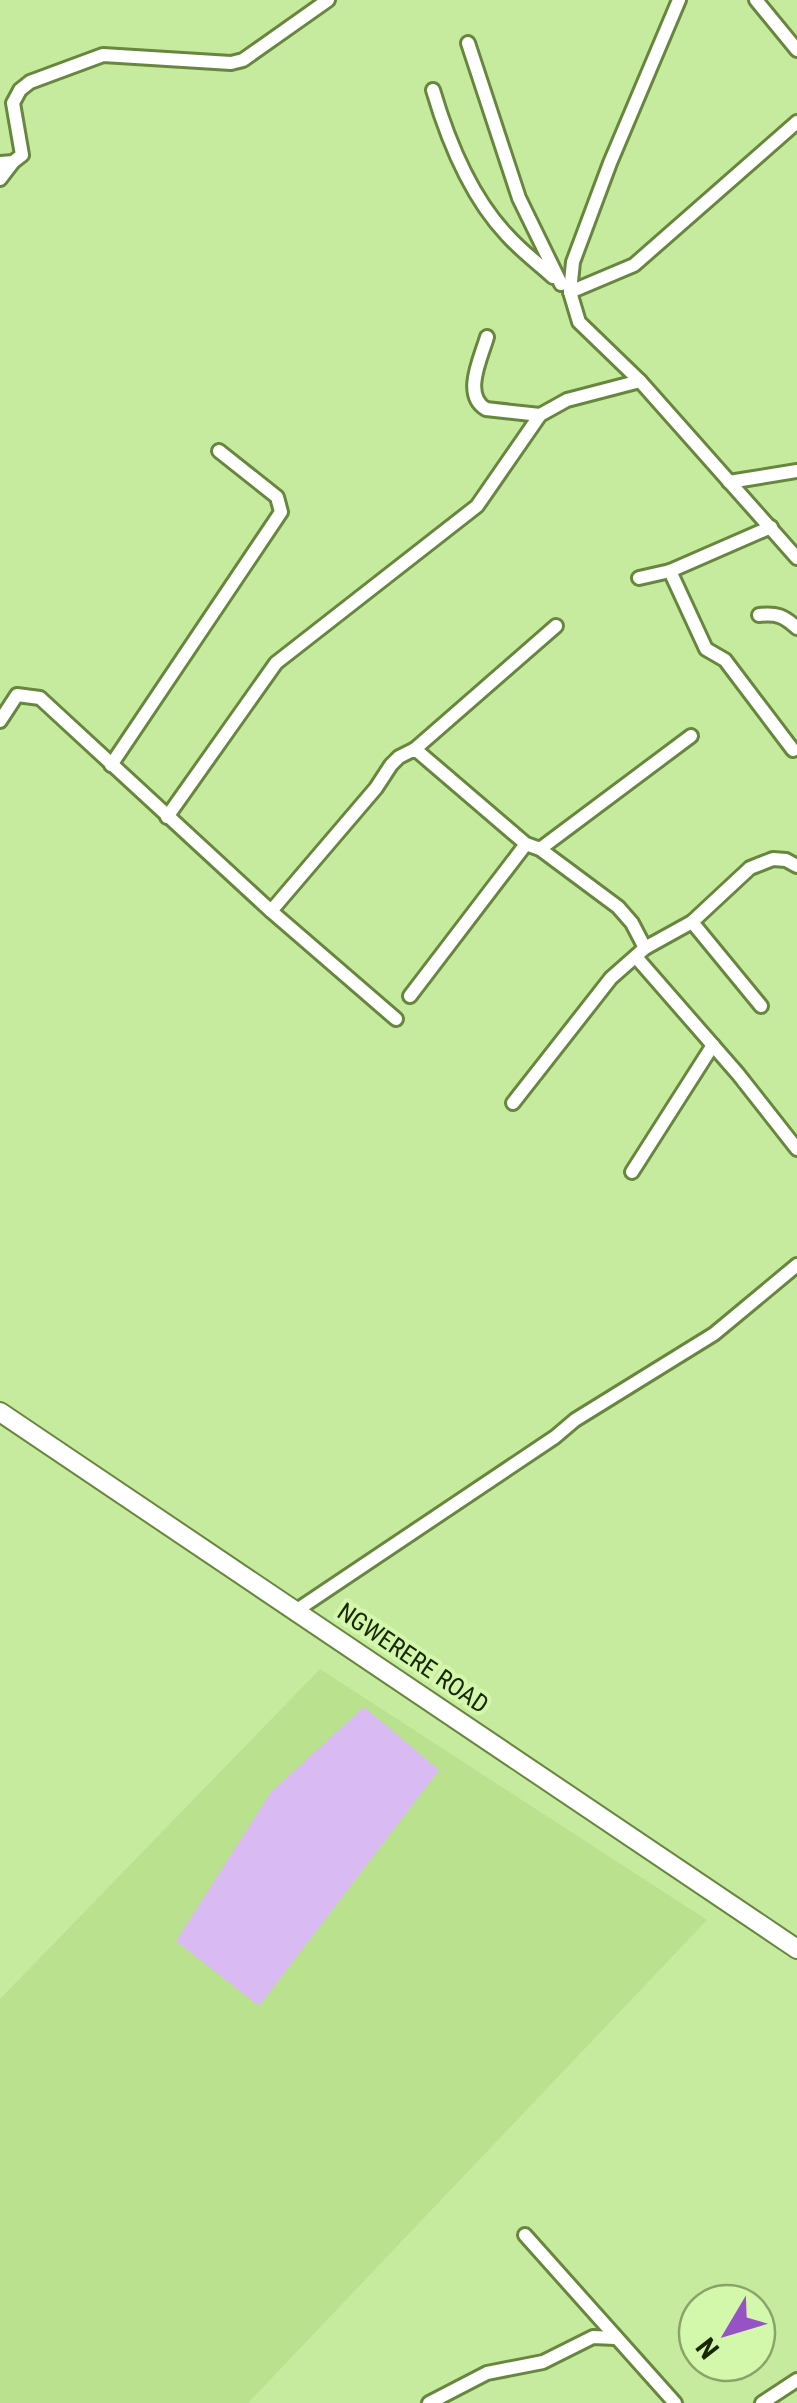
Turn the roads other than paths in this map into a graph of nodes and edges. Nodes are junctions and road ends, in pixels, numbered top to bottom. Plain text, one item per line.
1 (328, 0) edge
2 (679, 0) edge
3 (756, 0) edge
4 (468, 43) dead end
5 (797, 50) edge
6 (433, 90) dead end
7 (797, 122) edge
8 (7, 162) edge
9 (0, 180) edge
10 (566, 288) junction
11 (487, 337) dead end
12 (640, 381) junction
13 (540, 415) junction
14 (219, 451) dead end
15 (797, 470) edge
16 (730, 482) junction
17 (771, 527) junction
18 (797, 558) edge
19 (670, 571) junction
20 (639, 578) dead end
21 (760, 615) dead end
22 (556, 626) dead end
23 (797, 628) edge
24 (0, 721) edge
25 (691, 736) dead end
26 (415, 750) junction
27 (792, 750) dead end
28 (111, 765) junction
29 (167, 817) junction
30 (533, 846) junction
31 (796, 863) edge
32 (271, 911) junction
33 (692, 922) junction
34 (640, 952) junction
35 (410, 996) dead end
36 (761, 1006) dead end
37 (396, 1019) dead end
38 (712, 1045) junction
39 (512, 1104) dead end
40 (797, 1149) edge
41 (632, 1172) dead end
42 (797, 1266) edge
43 (0, 1412) edge
44 (296, 1610) junction
45 (797, 1949) edge
46 (525, 2235) dead end
47 (615, 2338) junction
48 (797, 2380) edge
49 (429, 2403) edge
50 (676, 2403) edge
51 (762, 2403) edge

1 - 8 street
2 - 10 street
3 - 5 street
4 - 10 street
6 - 10 street
7 - 10 street
8 - 9 street
10 - 12 street
11 - 13 street
12 - 13 street
12 - 16 street
13 - 29 street
14 - 28 street
15 - 16 street
16 - 17 street
17 - 18 street
17 - 19 street
19 - 20 street
19 - 27 street
21 - 23 street
22 - 26 street
24 - 28 street
25 - 30 street
26 - 30 street
26 - 32 street
28 - 29 street
29 - 32 street
30 - 34 street
30 - 35 street
31 - 33 street
32 - 37 street
33 - 34 street
33 - 36 street
34 - 38 street
34 - 39 street
38 - 40 street
38 - 41 street
42 - 44 street
43 - 44 main road, NGWERERE ROAD
44 - 45 main road, NGWERERE ROAD
46 - 47 street
47 - 49 street
47 - 50 street
48 - 51 street

